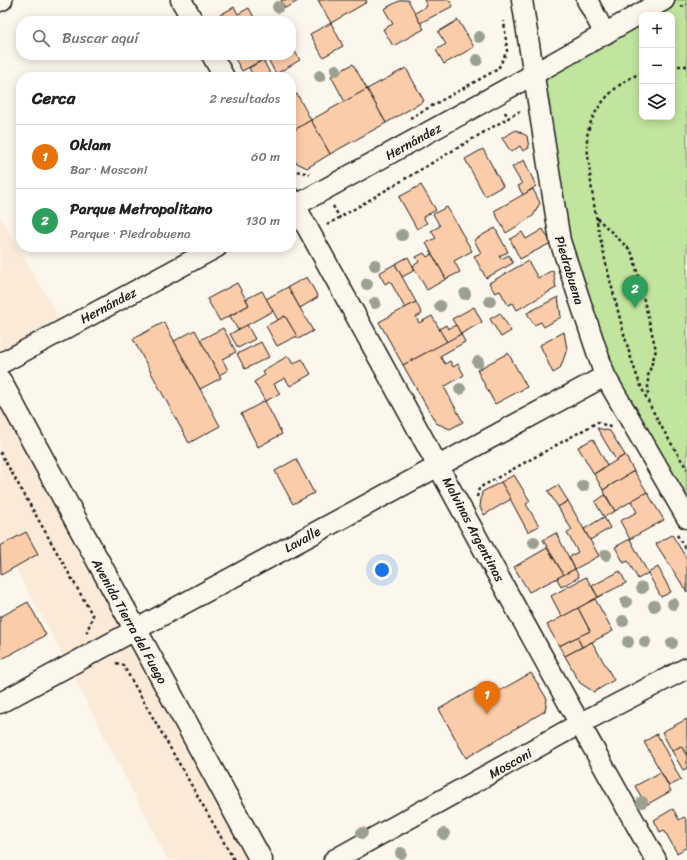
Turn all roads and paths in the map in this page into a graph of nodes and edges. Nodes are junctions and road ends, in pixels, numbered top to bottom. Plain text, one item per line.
1 (181, 0) edge
2 (522, 0) edge
3 (587, 0) edge
4 (664, 0) edge
5 (503, 15) dead end
6 (190, 16) edge
7 (605, 34) junction
8 (215, 60) edge
9 (675, 66) edge
10 (687, 66) edge
11 (221, 72) edge
12 (534, 74) junction
13 (639, 75) edge
14 (508, 118) dead end
15 (404, 122) dead end
16 (296, 171) edge
17 (314, 172) dead end
18 (296, 202) edge
19 (296, 211) edge
20 (596, 218) junction
21 (325, 231) dead end
22 (208, 252) edge
23 (0, 364) edge
24 (605, 376) junction
25 (0, 381) edge
26 (648, 401) junction
27 (614, 429) dead end
28 (0, 452) edge
29 (439, 465) junction
30 (687, 469) edge
31 (476, 503) dead end
32 (682, 526) edge
33 (687, 551) edge
34 (135, 630) junction
35 (84, 638) dead end
36 (110, 661) dead end
37 (687, 668) edge
38 (0, 703) edge
39 (579, 724) junction
40 (234, 860) edge
41 (261, 860) edge
42 (334, 860) edge
43 (656, 860) edge

1 - 6 street
2 - 12 street, Piedrabuena
3 - 7 street
4 - 7 street, Hernández
5 - 15 path
7 - 12 street, Hernández
8 - 11 street
9 - 10 path
12 - 18 street, Hernández
12 - 24 street, Piedrabuena
13 - 20 path
14 - 21 path
16 - 17 path
19 - 29 street, Malvinas Argentinas
20 - 26 path
20 - 26 path
22 - 23 street, Hernández
24 - 29 street, Lavalle
24 - 32 street, Piedrabuena
25 - 34 street, Avenida Tierra del Fuego
26 - 30 path
27 - 31 path
28 - 35 path
29 - 34 street, Lavalle
29 - 39 street, Malvinas Argentinas
32 - 33 path
34 - 38 street, Lavalle
34 - 41 street, Avenida Tierra del Fuego
36 - 40 path
37 - 39 street, Mosconi
39 - 42 street, Mosconi
39 - 43 street, Malvinas Argentinas

